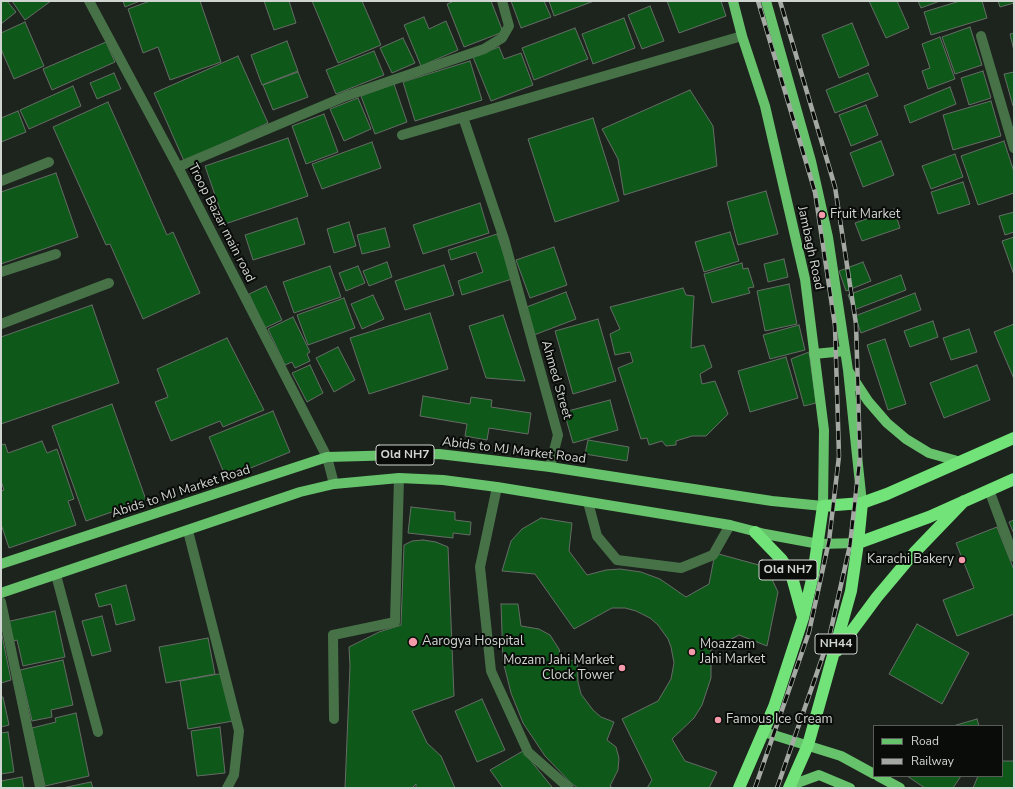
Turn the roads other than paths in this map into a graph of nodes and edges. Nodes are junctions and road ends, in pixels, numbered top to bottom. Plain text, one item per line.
1 (89, 1) edge
2 (502, 1) edge
3 (733, 1) edge
4 (766, 1) edge
5 (742, 36) junction
6 (981, 36) dead end
7 (463, 117) junction
8 (402, 135) dead end
9 (1014, 148) edge
10 (49, 162) dead end
11 (178, 168) junction
12 (1, 181) edge
13 (56, 254) dead end
14 (1, 272) edge
15 (110, 283) dead end
16 (1, 324) edge
17 (846, 351) junction
18 (814, 354) junction
19 (848, 370) junction
20 (1014, 438) edge
21 (327, 457) junction
22 (961, 462) junction
23 (550, 467) junction
24 (399, 478) junction
25 (1014, 479) edge
26 (334, 484) junction
27 (497, 487) junction
28 (989, 490) junction
29 (964, 501) junction
30 (588, 502) junction
31 (862, 503) junction
32 (823, 506) junction
33 (730, 525) junction
34 (188, 531) junction
35 (755, 532) junction
36 (858, 543) junction
37 (819, 544) junction
38 (1014, 557) edge
39 (1, 564) edge
40 (56, 575) junction
41 (1, 593) edge
42 (1, 602) edge
43 (803, 618) junction
44 (832, 659) junction
45 (334, 719) dead end
46 (98, 732) dead end
47 (764, 732) junction
48 (808, 745) junction
49 (873, 773) edge
50 (880, 777) edge
51 (40, 787) dead end
52 (789, 787) edge
53 (227, 788) edge
54 (569, 788) edge
55 (739, 788) edge
56 (850, 788) edge
57 (900, 788) edge

1 - 11 street, Troop Bazar main road
2 - 11 street
3 - 5 main road, Jambagh Road
4 - 17 main road
5 - 7 street
5 - 18 main road, Jambagh Road
6 - 9 street
7 - 8 street
7 - 23 street, Ahmed Street
10 - 12 street
11 - 21 street, Troop Bazar main road
13 - 14 street
15 - 16 street
17 - 18 main road
17 - 19 main road
18 - 32 main road, Jambagh Road
19 - 22 main road
19 - 31 main road
20 - 22 highway
21 - 23 main road, Abids to MJ Market Road / Old NH7
21 - 26 street, Troop Bazar main road
21 - 39 main road, Abids to MJ Market Road / Old NH7
22 - 31 highway
23 - 32 main road, Abids to MJ Market Road / Old NH7
24 - 26 main road, Old NH7
24 - 27 main road, Old NH7
24 - 45 street
25 - 28 highway
26 - 34 main road, Old NH7
27 - 30 main road, Old NH7
27 - 54 street
28 - 29 highway
28 - 38 street
29 - 36 highway
29 - 44 highway
30 - 33 main road, Old NH7
30 - 33 street
31 - 32 highway
31 - 36 highway
32 - 37 highway, NH44
33 - 35 main road, Old NH7
34 - 40 main road, Old NH7
34 - 53 street
35 - 37 main road, Old NH7
35 - 43 highway, Old NH7
36 - 37 main road, Old NH7
36 - 44 highway, NH44
37 - 43 highway, NH44
40 - 41 main road, Old NH7
40 - 46 street
42 - 51 street
43 - 47 highway, NH44
44 - 48 highway, NH44
47 - 48 main road
47 - 55 highway, NH44
48 - 49 main road
48 - 52 highway, NH44
50 - 57 main road
52 - 56 main road

